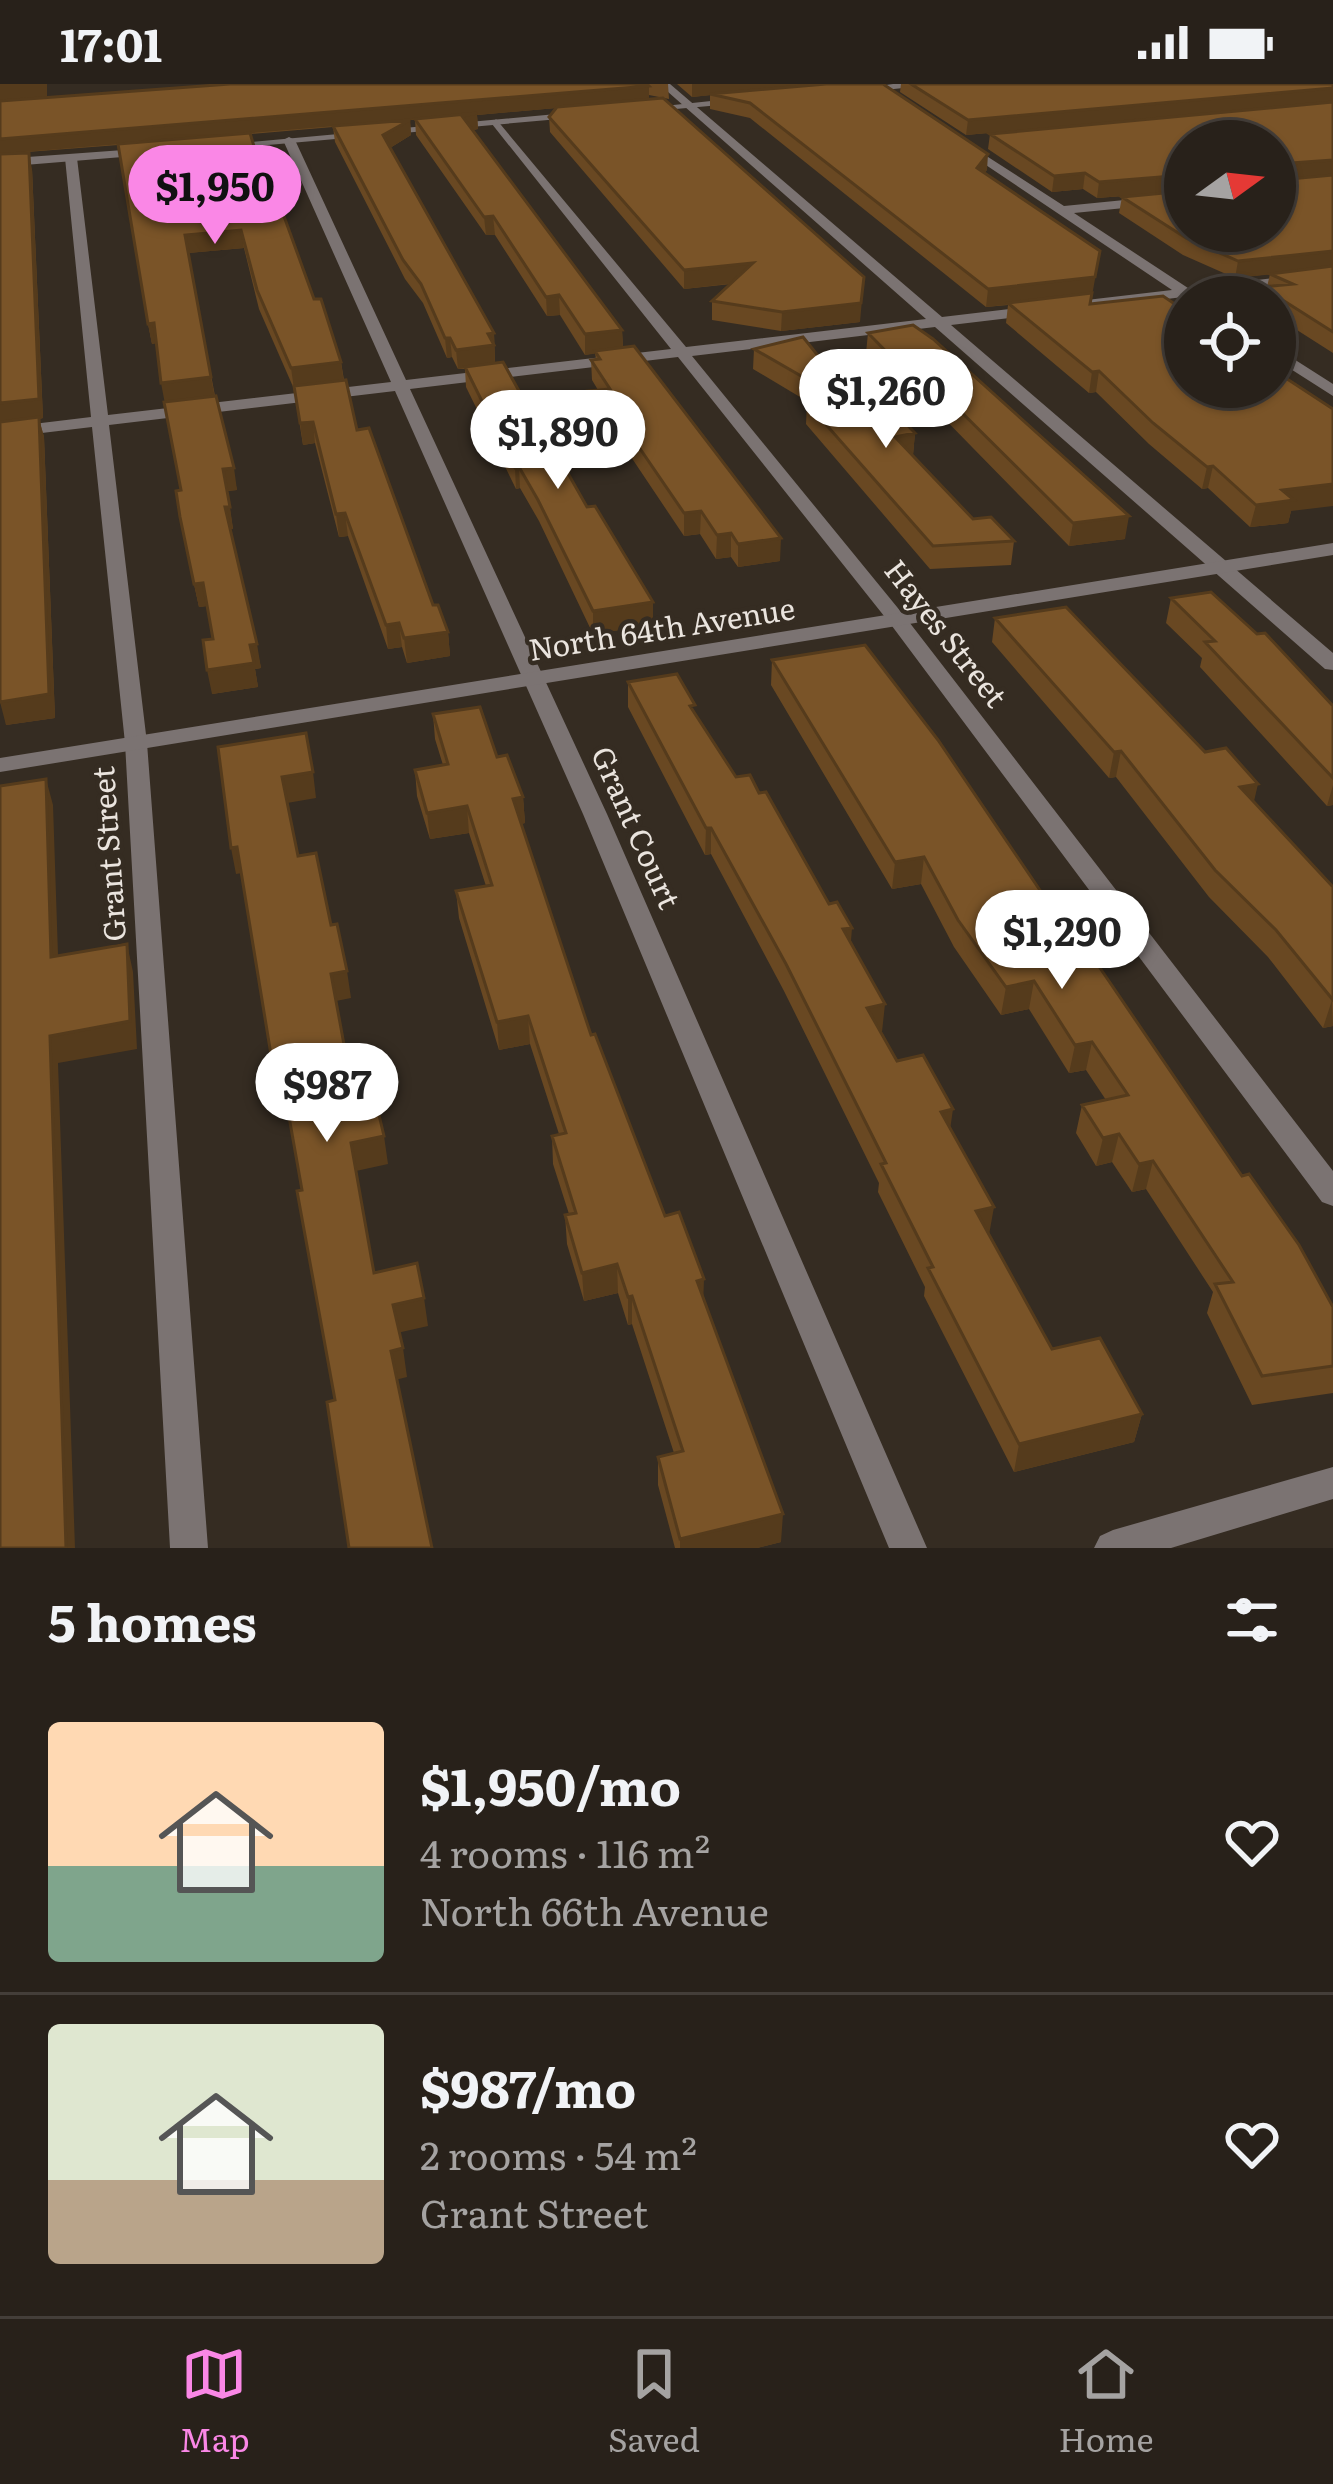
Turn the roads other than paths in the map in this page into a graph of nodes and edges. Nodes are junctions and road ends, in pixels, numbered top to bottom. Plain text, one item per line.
1 (664, 84) edge
2 (935, 84) edge
3 (876, 86) edge
4 (832, 93) edge
5 (761, 99) edge
6 (896, 100) edge
7 (690, 105) junction
8 (625, 111) edge
9 (603, 113) edge
10 (496, 122) junction
11 (946, 133) edge
12 (289, 140) junction
13 (982, 142) dead end
14 (962, 144) junction
15 (202, 147) edge
16 (158, 151) edge
17 (71, 158) junction
18 (0, 164) edge
19 (1164, 200) edge
20 (1063, 210) junction
21 (1333, 275) edge
22 (1164, 277) edge
23 (1296, 280) edge
24 (1164, 297) edge
25 (939, 321) junction
26 (682, 352) junction
27 (1296, 366) edge
28 (400, 385) junction
29 (1333, 391) edge
30 (102, 421) junction
31 (0, 433) edge
32 (1333, 549) edge
33 (1225, 568) junction
34 (899, 622) junction
35 (1333, 664) edge
36 (535, 681) junction
37 (136, 743) junction
38 (0, 765) edge
39 (1333, 1194) edge
40 (1333, 1483) edge
41 (189, 1548) edge
42 (908, 1548) edge
43 (1113, 1548) edge

1 - 7 street
2 - 3 street
3 - 4 street
3 - 6 street
5 - 7 street
7 - 8 street
7 - 25 street
9 - 10 street
10 - 12 street
10 - 26 street, Hayes Street
11 - 14 street
12 - 15 street
12 - 28 street, Grant Court
13 - 14 street
14 - 20 street
16 - 17 street
17 - 18 street
17 - 30 street, Grant Street
19 - 20 street
20 - 22 street
21 - 23 street
24 - 25 street
25 - 26 street
25 - 33 street
26 - 28 street
26 - 34 street, Hayes Street
27 - 29 street
28 - 30 street
28 - 36 street, Grant Court
30 - 31 street
30 - 37 street, Grant Street
32 - 33 street, North 64th Avenue
33 - 34 street, North 64th Avenue
33 - 35 street
34 - 36 street, North 64th Avenue
34 - 39 street, Hayes Street
36 - 37 street, North 64th Avenue
36 - 42 street, Grant Court
37 - 38 street, North 64th Avenue
37 - 41 street, Grant Street
40 - 43 street

